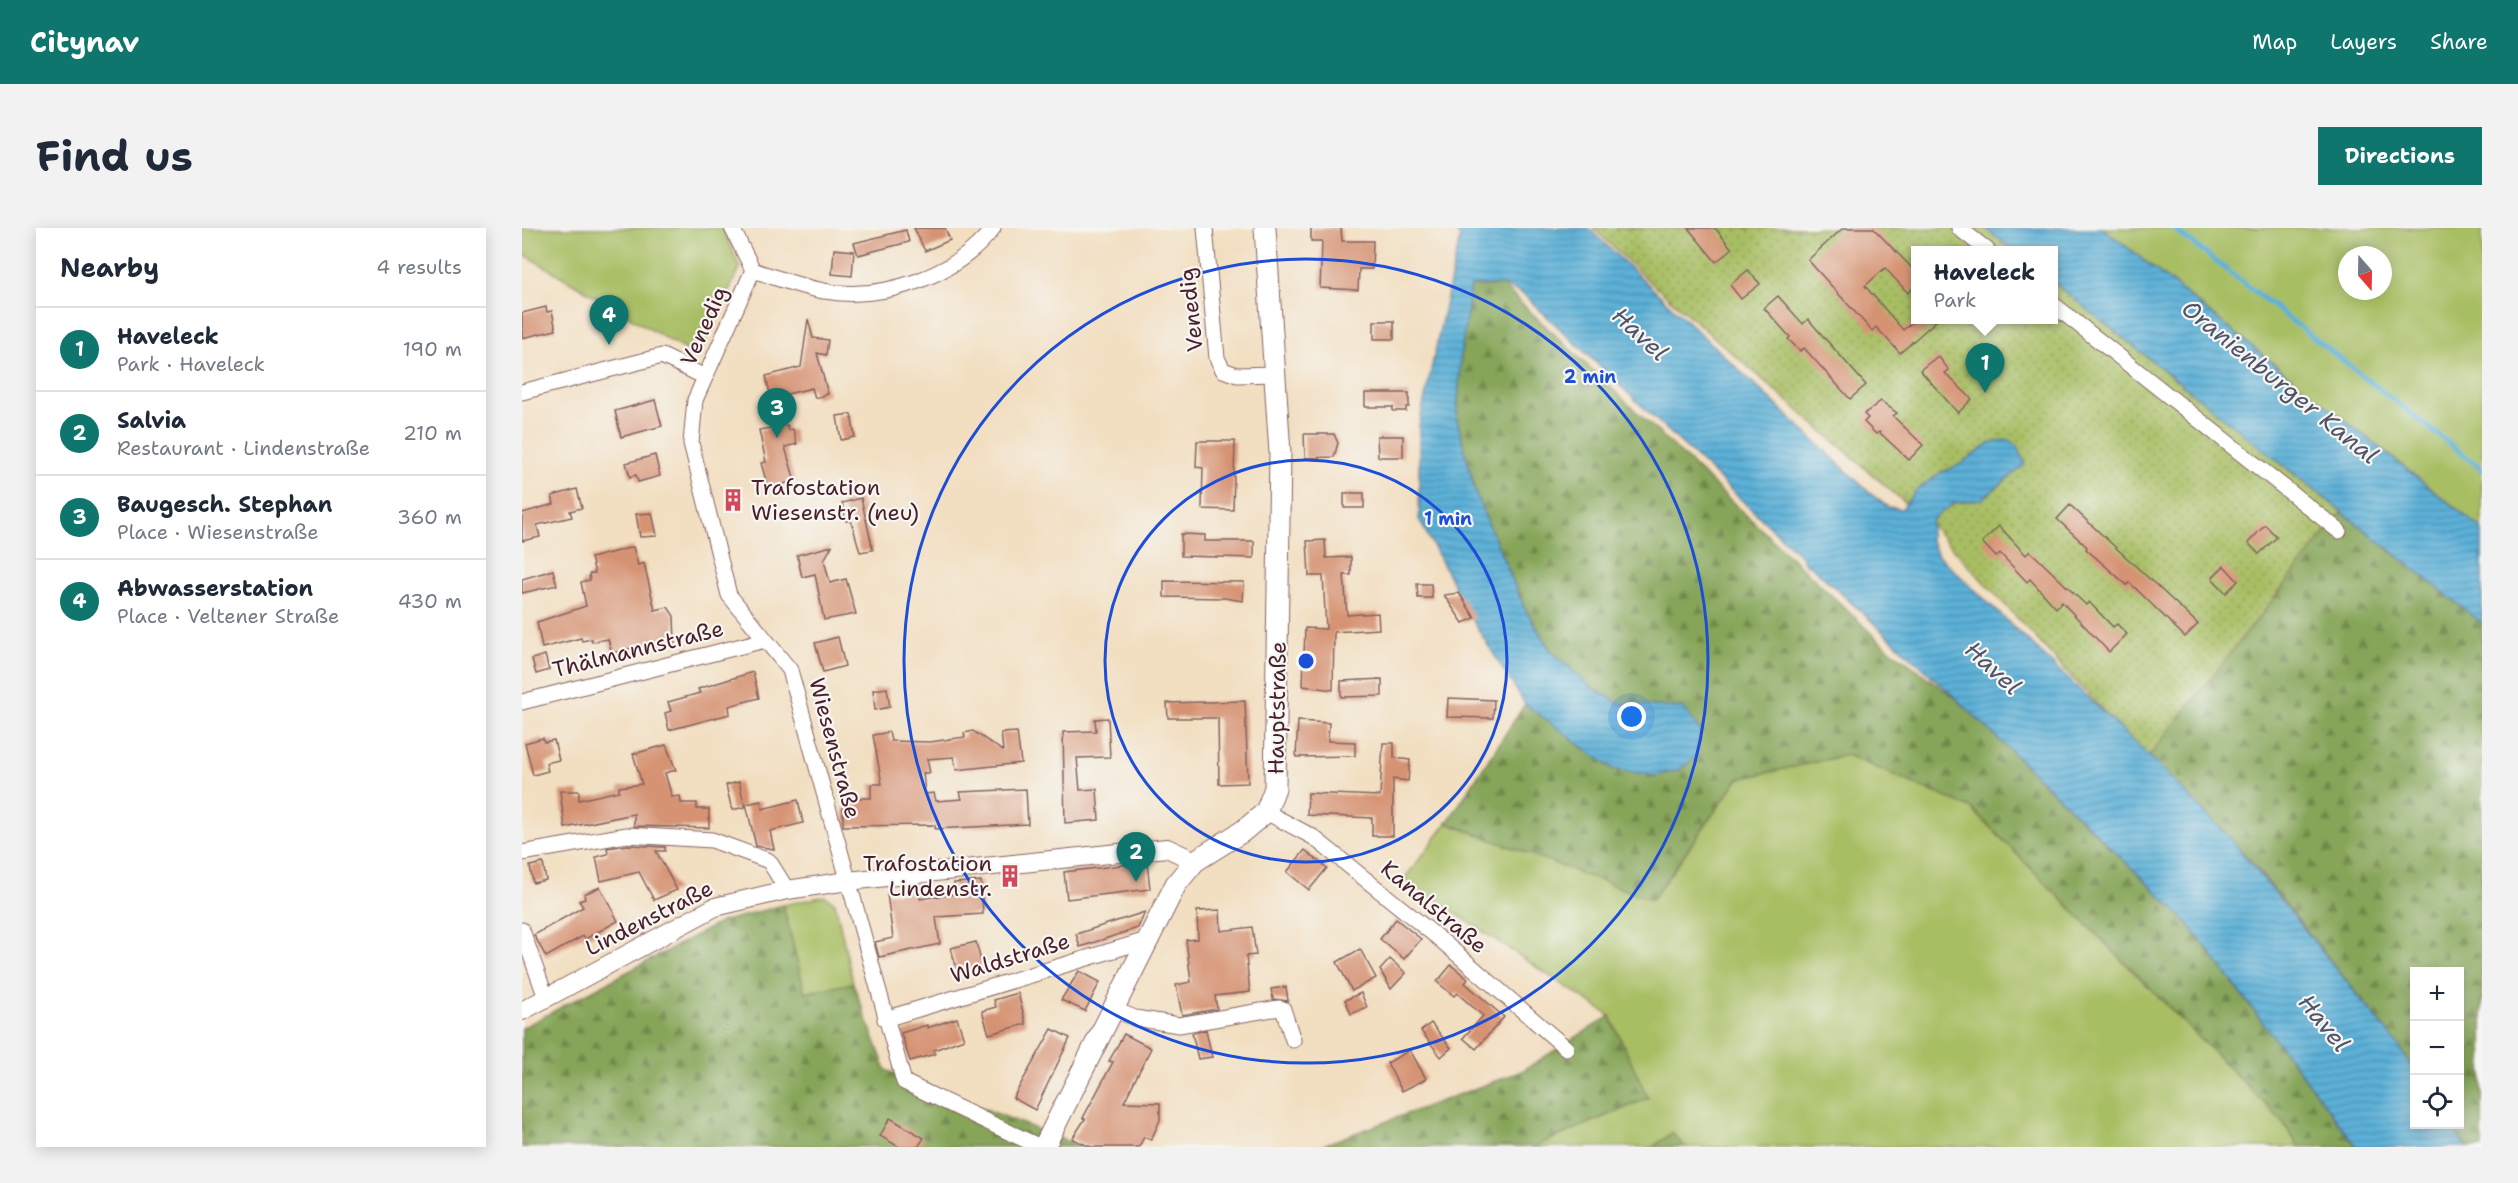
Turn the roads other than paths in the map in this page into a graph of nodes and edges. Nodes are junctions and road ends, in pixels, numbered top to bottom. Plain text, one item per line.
1 (732, 228) edge
2 (993, 228) edge
3 (1205, 228) edge
4 (1265, 228) edge
5 (1959, 228) edge
6 (1982, 246) edge
7 (753, 270) junction
8 (2058, 307) edge
9 (1275, 374) junction
10 (705, 377) junction
11 (522, 392) edge
12 (695, 400) joint
13 (2339, 531) dead end
14 (765, 640) junction
15 (522, 702) edge
16 (1266, 812) junction
17 (522, 853) edge
18 (1195, 861) junction
19 (848, 881) junction
20 (787, 890) junction
21 (522, 930) edge
22 (1147, 940) junction
23 (546, 998) junction
24 (1113, 1009) junction
25 (522, 1011) edge
26 (885, 1019) junction
27 (1293, 1040) dead end
28 (1566, 1048) dead end
29 (1042, 1147) edge

1 - 7 street, Venedig
2 - 7 street, Venedig
3 - 9 street, Venedig
4 - 9 main road, Hauptstraße
5 - 6 street
7 - 10 street, Venedig
8 - 13 street
9 - 16 main road, Hauptstraße
10 - 11 street
10 - 12 street, Venedig
12 - 14 street, Wiesenstraße
14 - 15 street, Thälmannstraße
14 - 19 street, Wiesenstraße
16 - 18 main road
16 - 28 street, Kanalstraße
17 - 20 street
18 - 19 street, Lindenstraße
18 - 22 main road
19 - 20 street, Lindenstraße
19 - 26 street
20 - 23 street, Lindenstraße
21 - 23 street
22 - 24 main road
22 - 26 street, Waldstraße
23 - 25 street, Lindenstraße
24 - 27 street
24 - 29 main road
26 - 29 street

